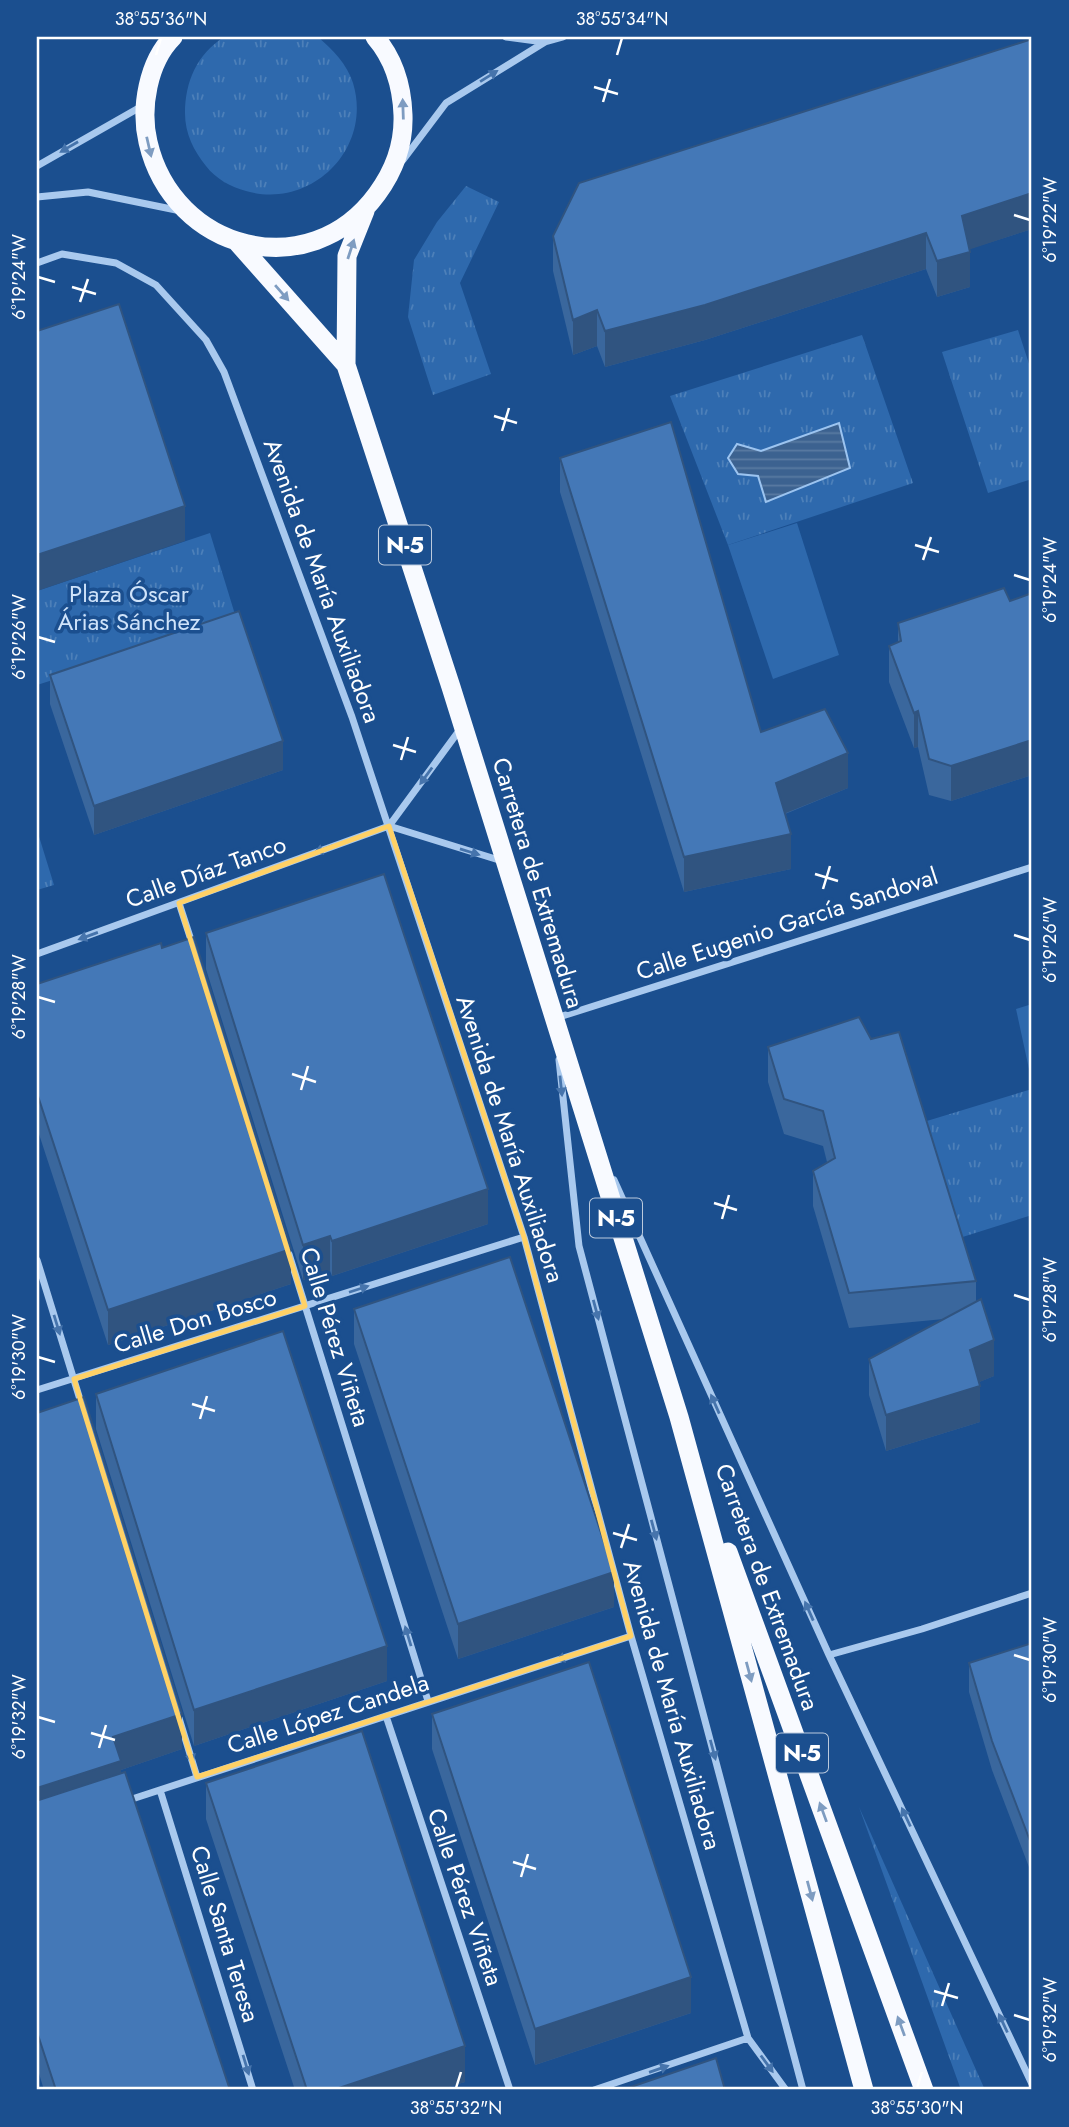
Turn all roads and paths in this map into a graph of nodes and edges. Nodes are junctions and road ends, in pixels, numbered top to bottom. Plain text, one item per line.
1 (375, 37) edge
2 (506, 37) edge
3 (563, 37) edge
4 (171, 38) edge
5 (545, 42) junction
6 (145, 104) junction
7 (37, 166) edge
8 (391, 176) junction
9 (37, 197) edge
10 (365, 211) junction
11 (186, 212) junction
12 (237, 242) junction
13 (37, 263) edge
14 (346, 365) junction
15 (463, 725) junction
16 (389, 826) junction
17 (505, 863) junction
18 (1032, 867) edge
19 (179, 903) junction
20 (37, 954) edge
21 (196, 955) edge
22 (554, 1018) junction
23 (580, 1105) junction
24 (524, 1237) junction
25 (285, 1241) edge
26 (37, 1260) edge
27 (305, 1306) junction
28 (74, 1379) junction
29 (37, 1390) edge
30 (83, 1410) edge
31 (679, 1417) junction
32 (1032, 1593) edge
33 (631, 1636) junction
34 (829, 1655) junction
35 (428, 1702) junction
36 (175, 1703) edge
37 (386, 1716) junction
38 (197, 1777) junction
39 (160, 1790) junction
40 (123, 1802) edge
41 (748, 2039) junction
42 (1032, 2084) edge
43 (253, 2090) edge
44 (510, 2090) edge
45 (594, 2090) edge
46 (786, 2090) edge
47 (803, 2090) edge
48 (864, 2090) edge
49 (924, 2090) edge

8 -> 1 highway, Carretera de Extremadura / N-5
2 - 5 street
3 - 5 street
4 - 6 highway, Carretera de Extremadura / N-5
8 -> 5 street
6 -> 7 street
6 -> 11 highway, Carretera de Extremadura / N-5
8 - 10 highway, Carretera de Extremadura / N-5
9 - 11 street
10 - 12 highway, Carretera de Extremadura / N-5
14 -> 10 highway, Carretera de Extremadura / N-5
11 - 12 highway, Carretera de Extremadura / N-5
12 -> 14 highway, Carretera de Extremadura / N-5
13 - 16 street, Avenida de María Auxiliadora
14 - 15 highway, Carretera de Extremadura / N-5
15 -> 16 street
15 - 17 highway, Carretera de Extremadura / N-5
16 -> 17 street
16 -> 19 street, Calle Díaz Tanco
16 - 24 street, Avenida de María Auxiliadora
17 - 22 highway, Carretera de Extremadura / N-5
18 - 22 street, Calle Eugenio García Sandoval
19 -> 20 street, Calle Díaz Tanco
19 - 21 street
22 - 23 highway, Carretera de Extremadura / N-5
22 -> 47 street
23 - 31 highway, Carretera de Extremadura / N-5
34 -> 23 street
27 -> 24 street, Calle Don Bosco
24 - 33 street, Avenida de María Auxiliadora
25 - 27 street, Calle Pérez Viñeta
26 -> 28 street
27 - 28 street, Calle Don Bosco
35 -> 27 street, Calle Pérez Viñeta
28 - 29 street, Calle Don Bosco
28 - 30 street
31 -> 48 highway, Carretera de Extremadura / N-5
49 -> 31 highway, Carretera de Extremadura / N-5
32 - 34 street
33 -> 35 street, Calle López Candela
33 - 41 street, Avenida de María Auxiliadora
42 -> 34 street
35 - 37 street, Calle López Candela
36 -> 38 street
37 - 38 street, Calle López Candela
37 - 44 street, Calle Pérez Viñeta
38 - 39 street, Calle López Candela
39 - 40 street, Calle López Candela
39 -> 43 street, Calle Santa Teresa
45 -> 41 street
41 -> 46 street

